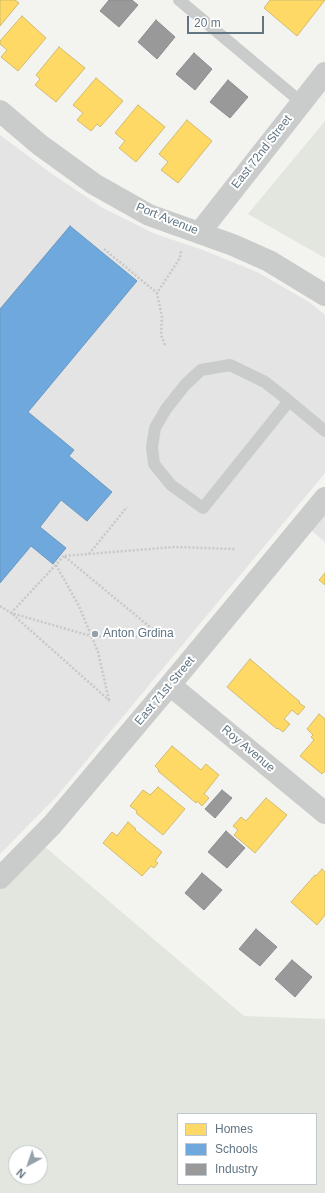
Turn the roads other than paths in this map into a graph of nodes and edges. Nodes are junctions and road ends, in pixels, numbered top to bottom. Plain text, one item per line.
1 (179, 0) edge
2 (325, 73) edge
3 (301, 102) junction
4 (0, 111) edge
5 (200, 232) junction
6 (325, 295) edge
7 (289, 401) junction
8 (325, 431) edge
9 (325, 498) edge
10 (170, 685) junction
11 (325, 813) edge
12 (0, 878) edge

1 - 3 lane
2 - 3 street, East 72nd Street
3 - 5 street, East 72nd Street
4 - 5 street, Port Avenue
5 - 6 street, Port Avenue
7 - 7 lane
7 - 8 lane
9 - 10 street, East 71st Street
10 - 11 street, Roy Avenue
10 - 12 street, East 71st Street

